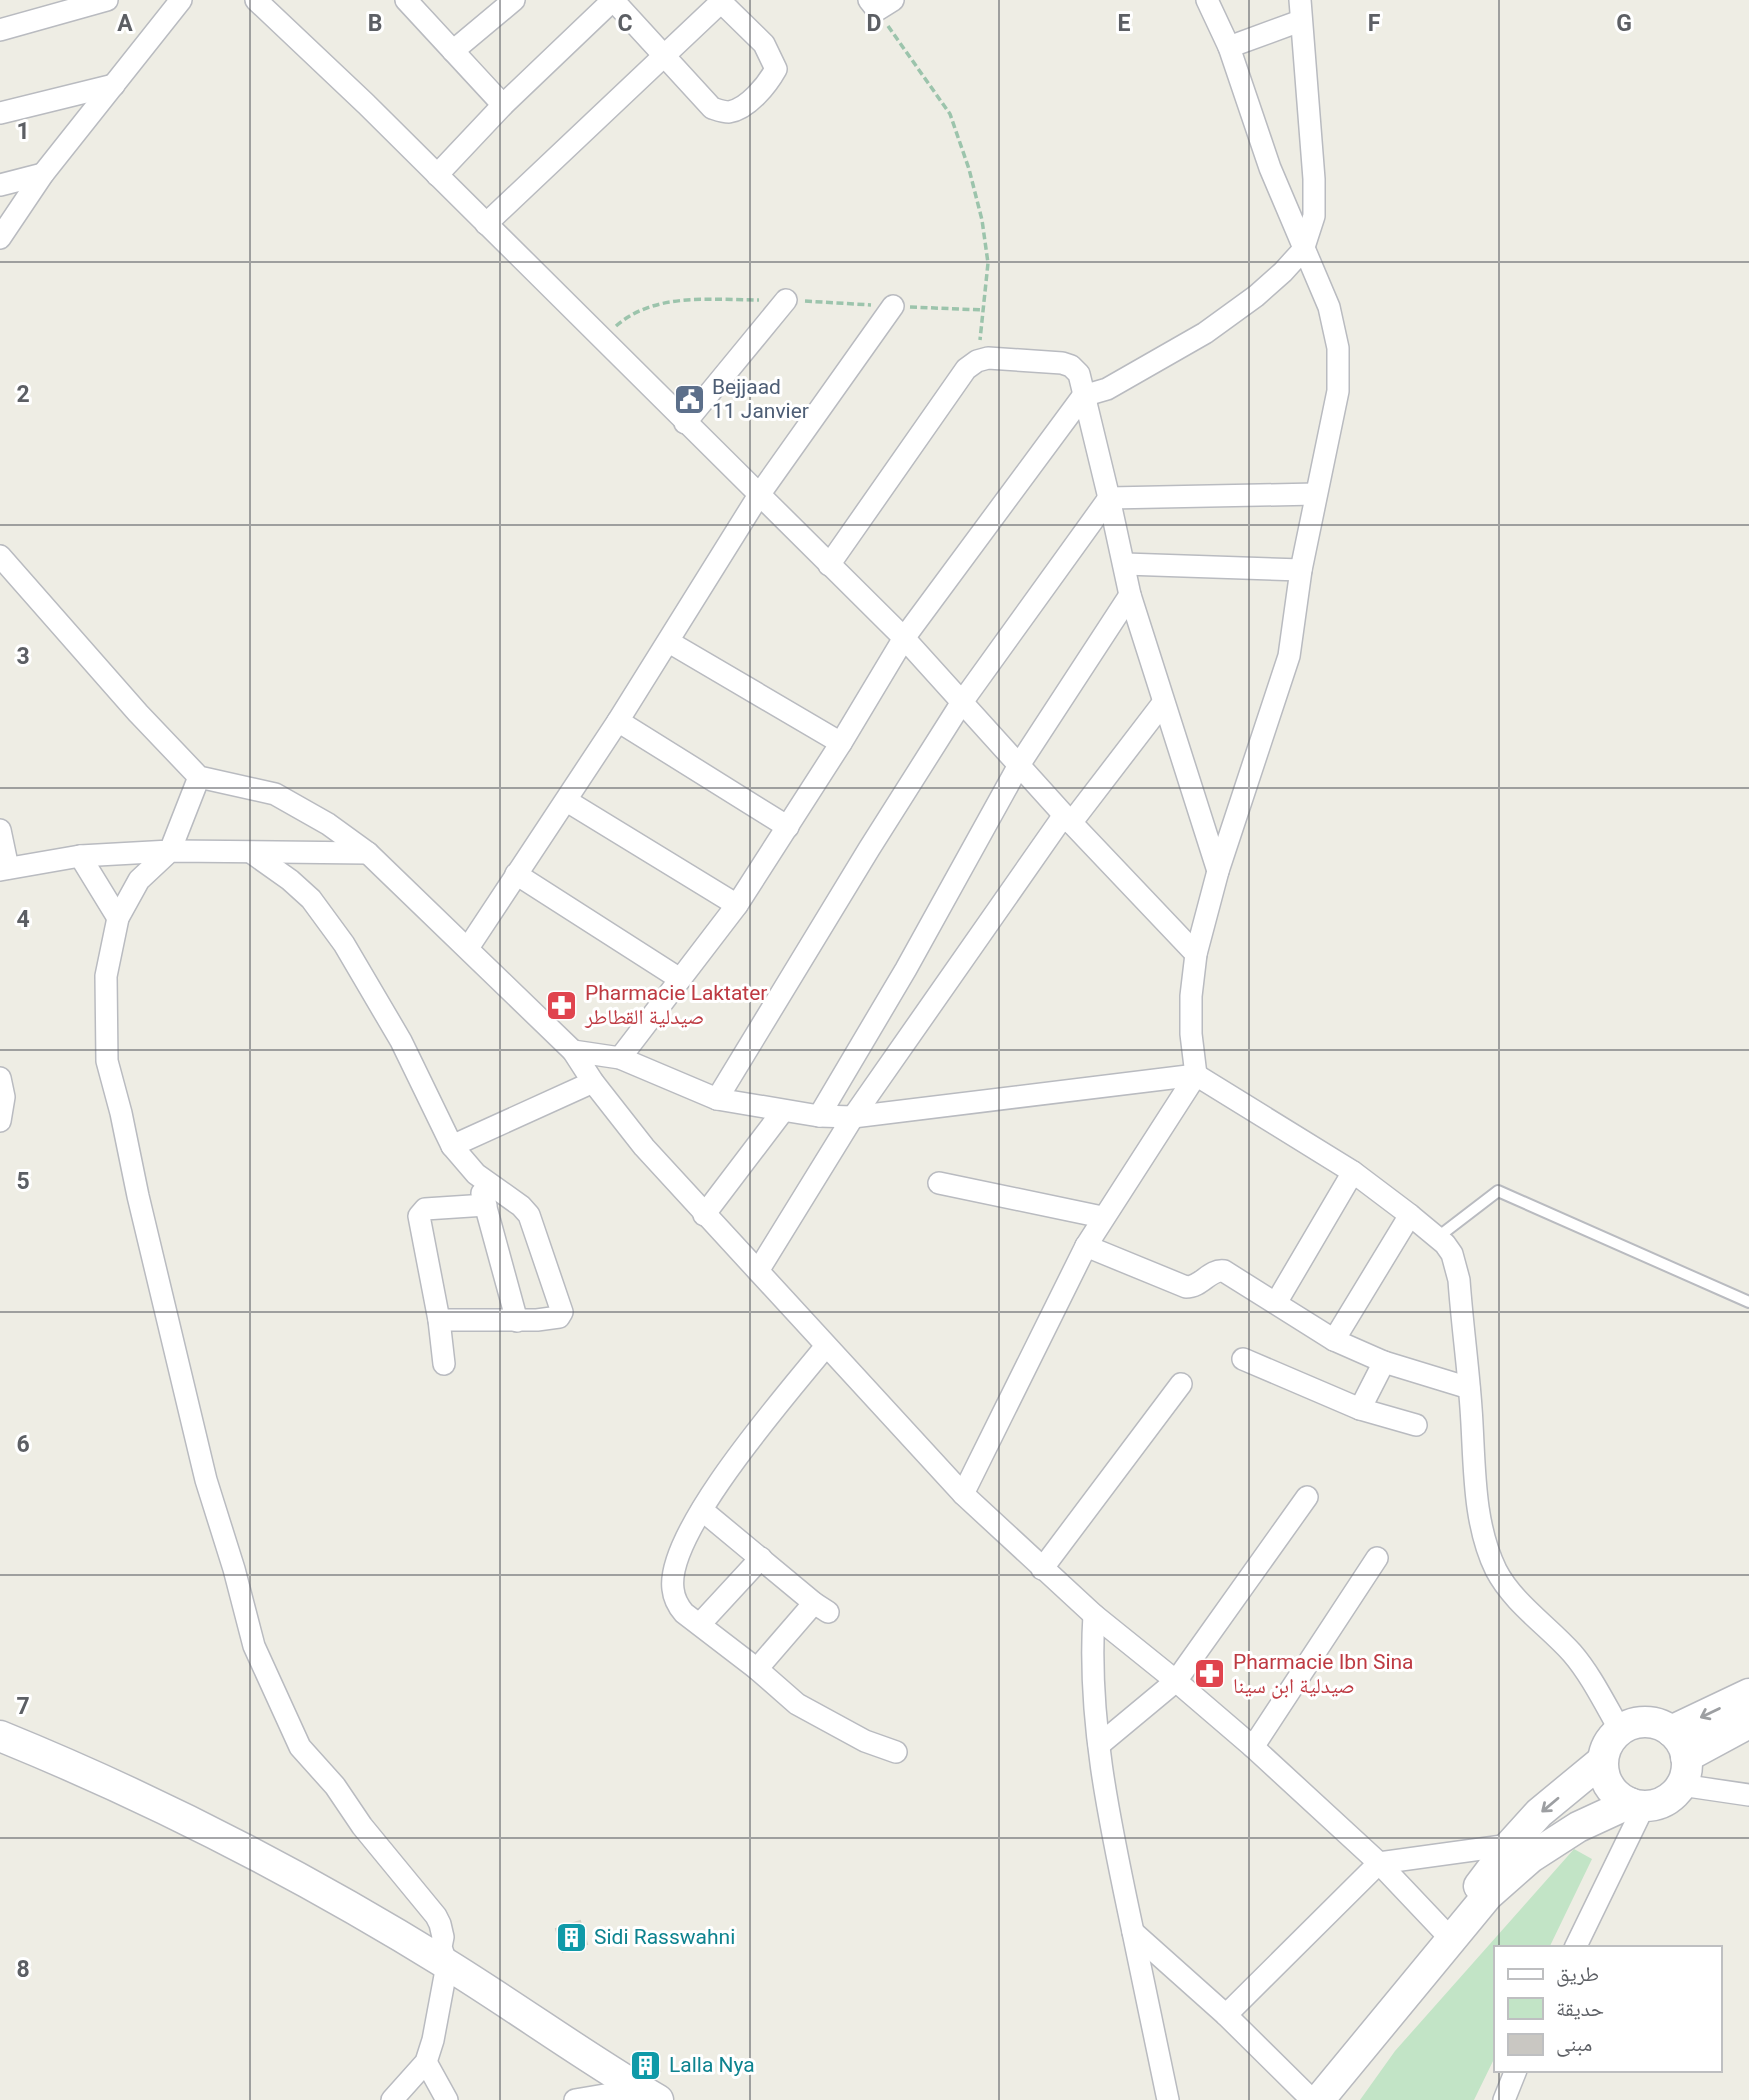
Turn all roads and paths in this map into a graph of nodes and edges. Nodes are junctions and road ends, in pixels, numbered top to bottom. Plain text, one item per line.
1 (107, 0) edge
2 (181, 0) edge
3 (256, 0) edge
4 (406, 0) edge
5 (514, 0) edge
6 (613, 0) edge
7 (1207, 0) edge
8 (721, 1) edge
9 (880, 3) edge
10 (1300, 11) edge
11 (0, 30) edge
12 (1229, 47) junction
13 (453, 51) junction
14 (664, 56) junction
15 (114, 85) junction
16 (503, 104) junction
17 (0, 113) edge
18 (43, 174) junction
19 (436, 175) junction
20 (0, 185) edge
21 (486, 224) junction
22 (0, 238) edge
23 (1303, 250) junction
24 (786, 300) dead end
25 (893, 306) dead end
26 (977, 361) junction
27 (1083, 396) junction
28 (685, 423) junction
29 (1316, 494) junction
30 (759, 495) junction
31 (1110, 498) junction
32 (0, 556) edge
33 (1125, 564) junction
34 (829, 565) junction
35 (1301, 570) junction
36 (1130, 595) junction
37 (904, 638) junction
38 (669, 642) junction
39 (962, 702) junction
40 (1163, 703) junction
41 (618, 721) junction
42 (841, 743) junction
43 (1019, 765) junction
44 (199, 777) junction
45 (567, 801) junction
46 (1068, 819) junction
47 (788, 827) junction
48 (0, 830) edge
49 (170, 851) junction
50 (252, 853) junction
51 (368, 853) junction
52 (80, 856) junction
53 (4, 869) edge
54 (1218, 872) junction
55 (516, 874) junction
56 (737, 905) junction
57 (118, 918) junction
58 (468, 948) junction
59 (1196, 954) junction
60 (680, 979) junction
61 (573, 1051) junction
62 (620, 1058) junction
63 (1196, 1075) junction
64 (0, 1077) edge
65 (593, 1082) junction
66 (717, 1099) junction
67 (783, 1111) junction
68 (818, 1116) junction
69 (853, 1117) junction
70 (0, 1121) edge
71 (453, 1146) junction
72 (1353, 1172) junction
73 (476, 1174) junction
74 (939, 1183) dead end
75 (486, 1205) junction
76 (704, 1215) junction
77 (1410, 1215) junction
78 (1102, 1217) junction
79 (1438, 1237) junction
80 (1086, 1246) junction
81 (758, 1271) junction
82 (1749, 1302) edge
83 (1276, 1303) junction
84 (439, 1320) junction
85 (517, 1321) junction
86 (1334, 1340) junction
87 (826, 1346) junction
88 (1243, 1359) dead end
89 (1384, 1362) junction
90 (444, 1364) dead end
91 (1181, 1384) dead end
92 (1469, 1388) junction
93 (1360, 1409) junction
94 (1416, 1425) dead end
95 (963, 1494) junction
96 (1307, 1497) dead end
97 (702, 1510) junction
98 (761, 1558) junction
99 (1377, 1558) dead end
100 (1042, 1569) junction
101 (1094, 1615) junction
102 (700, 1624) junction
103 (757, 1669) junction
104 (1176, 1681) junction
105 (1749, 1694) edge
106 (1749, 1723) edge
107 (1620, 1730) junction
108 (1671, 1731) junction
109 (0, 1736) edge
110 (1099, 1745) junction
111 (1253, 1747) junction
112 (896, 1752) dead end
113 (1602, 1762) junction
114 (1684, 1771) junction
115 (1749, 1795) edge
116 (1637, 1805) junction
117 (1510, 1844) junction
118 (1379, 1863) junction
119 (1133, 1932) junction
120 (1451, 1939) junction
121 (1576, 1946) edge
122 (447, 1965) junction
123 (1226, 2015) junction
124 (426, 2062) junction
125 (1515, 2072) edge
126 (649, 2095) edge
127 (392, 2100) edge
128 (447, 2100) edge
129 (575, 2100) edge
130 (1168, 2100) edge
131 (1312, 2100) edge
132 (1319, 2100) edge
133 (1504, 2100) edge

1 - 11 street
2 - 15 street
3 - 19 street
4 - 13 street
5 - 13 street
6 - 14 street
6 - 16 street
7 - 12 street
8 - 14 street
8 - 14 street
9 - 26 path
10 - 12 street
10 - 23 street
12 - 23 street
13 - 16 street
14 - 21 street
15 - 17 street
15 - 18 street
16 - 19 street
18 - 20 street
18 - 22 street
19 - 21 street
21 - 28 street
23 - 27 street
23 - 29 street
24 - 28 street
25 - 30 street
26 - 27 street
26 - 34 street
27 - 31 street
27 - 37 street
28 - 30 street
29 - 31 street
29 - 35 street
30 - 34 street
30 - 38 street
31 - 33 street
31 - 39 street
32 - 44 street
33 - 35 street
33 - 36 street
34 - 37 street
35 - 54 street
36 - 40 street
36 - 43 street
37 - 39 street
37 - 42 street
38 - 41 street
38 - 42 street
39 - 43 street
39 - 66 street
40 - 46 street
40 - 54 street
41 - 45 street
41 - 47 street
42 - 47 street
43 - 46 street
43 - 68 street
44 - 49 street
44 - 51 street
45 - 55 street
45 - 56 street
46 - 59 street
46 - 69 street
47 - 56 street
48 - 53 street
49 - 50 street
49 - 52 street
49 - 57 street
50 - 51 street
50 - 71 street
51 - 58 street
52 - 53 street
52 - 57 street
54 - 59 street
55 - 58 street
55 - 60 street
56 - 60 street
57 - 122 street
58 - 61 street
59 - 63 street
60 - 62 street
61 - 62 street
61 - 65 street
62 - 66 street
63 - 69 street
63 - 72 street
63 - 78 street
64 - 70 street
65 - 71 street
65 - 76 street
66 - 67 street
67 - 68 street
67 - 76 street
68 - 69 street
69 - 81 street
71 - 73 street
72 - 77 street
72 - 83 street
73 - 75 street
73 - 85 street
74 - 78 street
75 - 84 street
75 - 85 street
76 - 81 street
77 - 79 street
77 - 86 street
78 - 80 street
79 - 82 lane
79 - 92 street
80 - 83 street
80 - 95 street
81 - 87 street
83 - 86 street
84 - 85 street
84 - 90 street
86 - 89 street
87 - 95 street
87 - 97 street
88 - 93 street
89 - 92 street
89 - 93 street
91 - 100 street
92 - 107 street
93 - 94 street
95 - 100 street
96 - 104 street
97 - 98 street
97 - 102 street
98 - 102 street
98 - 103 street
99 - 111 street
100 - 101 street
101 - 104 street
101 - 110 street
102 - 103 street
103 - 112 street
104 - 110 street
104 - 111 street
105 -> 108 main road
106 - 114 main road
107 - 108 main road
107 - 113 main road
108 - 114 main road
109 - 122 main road
110 - 119 street
111 - 118 street
113 - 116 main road
113 -> 117 main road
114 - 115 street
114 - 116 main road
116 - 120 main road
116 - 121 street
117 - 118 street
117 - 120 main road
118 - 120 street
118 - 123 street
119 - 123 street
119 - 130 street
120 - 132 main road
122 - 124 street
122 - 126 main road
123 - 131 street
124 - 127 street
124 - 128 street
125 - 133 street
126 - 129 street

